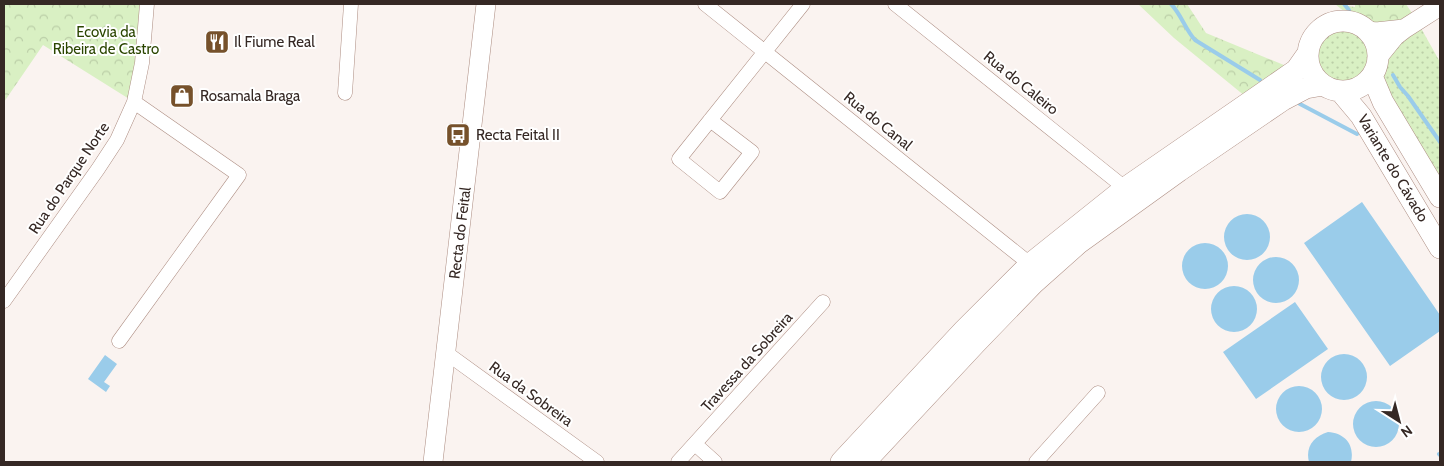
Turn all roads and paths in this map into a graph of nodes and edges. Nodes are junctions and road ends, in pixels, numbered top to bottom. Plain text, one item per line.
1 (147, 4) edge
2 (351, 4) edge
3 (486, 4) edge
4 (705, 4) edge
5 (803, 4) edge
6 (895, 4) edge
7 (1440, 6) edge
8 (1404, 28) junction
9 (1368, 31) junction
10 (764, 51) junction
11 (1308, 53) junction
12 (1375, 67) junction
13 (1332, 88) junction
14 (345, 93) dead end
15 (134, 102) junction
16 (710, 120) junction
17 (1125, 188) junction
18 (1440, 197) edge
19 (1440, 248) edge
20 (1030, 264) junction
21 (4, 301) edge
22 (823, 302) dead end
23 (119, 341) dead end
24 (445, 352) junction
25 (1098, 393) dead end
26 (695, 444) junction
27 (432, 462) edge
28 (597, 462) edge
29 (678, 462) edge
30 (715, 462) edge
31 (841, 462) edge
32 (865, 462) edge
33 (1036, 462) edge

1 - 15 street, Rua do Parque Norte
2 - 14 street
3 - 24 street, Recta do Feital
4 - 10 street, Rua do Canal
5 - 10 street
6 - 17 street, Rua do Caleiro
7 - 8 street
8 - 9 street
8 - 12 street
9 - 11 main road
9 - 12 main road
10 - 16 street
10 - 20 street, Rua do Canal
11 - 13 main road
11 - 17 main road
12 - 13 main road
12 - 18 main road, Variante do Cávado
13 - 19 main road, Variante do Cávado
13 - 32 main road
15 - 21 street, Rua do Parque Norte
15 - 23 street
16 - 16 street
17 - 20 main road
20 - 31 main road
22 - 26 street, Travessa da Sobreira
24 - 27 street, Recta do Feital
24 - 28 street, Rua da Sobreira
25 - 33 street
26 - 29 street
26 - 30 street

